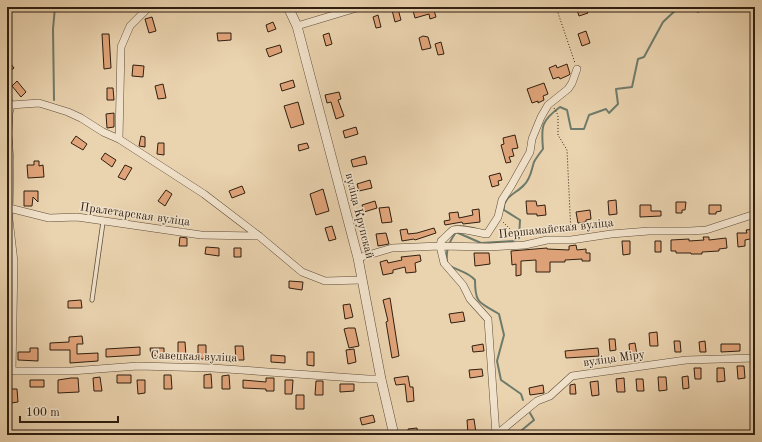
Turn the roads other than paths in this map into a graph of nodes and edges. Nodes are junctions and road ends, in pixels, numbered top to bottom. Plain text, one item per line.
1 (149, 7) edge
2 (288, 7) edge
3 (360, 7) edge
4 (297, 26) junction
5 (577, 69) road end
6 (7, 98) edge
7 (11, 105) junction
8 (119, 139) junction
9 (8, 189) edge
10 (8, 208) edge
11 (755, 214) edge
12 (103, 222) junction
13 (259, 236) junction
14 (445, 247) junction
15 (358, 258) junction
16 (10, 261) edge
17 (361, 280) junction
18 (92, 300) dead end
19 (755, 358) edge
20 (9, 371) edge
21 (381, 379) junction
22 (394, 435) edge
23 (496, 435) edge

1 - 8 street
2 - 4 street, вуліца Крупскай
3 - 4 street
4 - 15 street, вуліца Крупскай
5 - 14 street
6 - 7 street
7 - 8 street
7 - 9 street
8 - 13 street
9 - 10 street
10 - 12 street, Пралетарская вуліца
10 - 16 street
11 - 14 street, Першамайская вуліца
12 - 13 street, Пралетарская вуліца
12 - 18 lane
13 - 17 street
14 - 15 street, Першамайская вуліца
14 - 23 street
15 - 17 street, вуліца Крупскай
16 - 20 street
17 - 21 street, вуліца Крупскай
19 - 23 street, вуліца Міру
20 - 21 street, Савецкая вуліца
21 - 22 street, вуліца Крупскай

